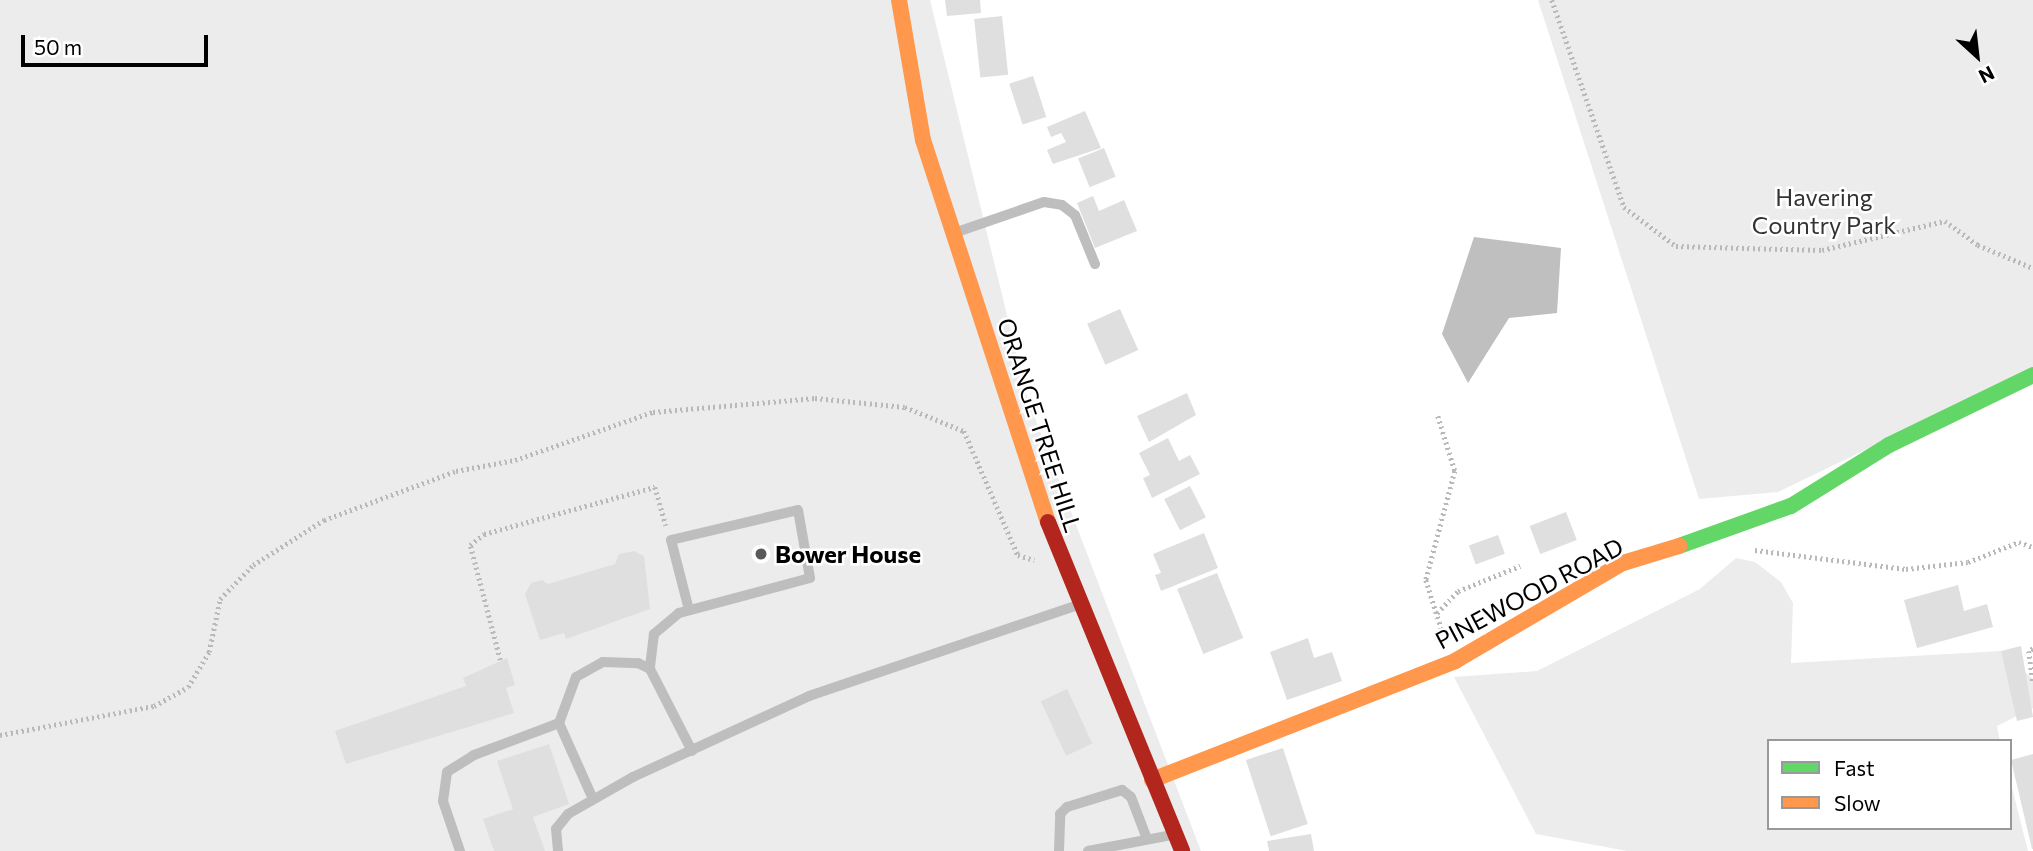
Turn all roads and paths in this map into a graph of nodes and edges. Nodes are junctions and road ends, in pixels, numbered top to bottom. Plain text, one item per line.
1 (899, 0) edge
2 (1552, 0) edge
3 (953, 233) junction
4 (1095, 264) dead end
5 (2033, 268) edge
6 (2033, 375) edge
7 (1438, 416) dead end
8 (671, 540) junction
9 (2033, 547) edge
10 (1751, 549) dead end
11 (1520, 566) dead end
12 (1067, 572) junction
13 (1081, 604) junction
14 (689, 610) junction
15 (1437, 614) junction
16 (2033, 649) edge
17 (500, 660) dead end
18 (1451, 662) junction
19 (650, 669) junction
20 (2033, 682) edge
21 (559, 723) junction
22 (0, 735) edge
23 (692, 751) junction
24 (1152, 780) junction
25 (593, 799) junction
26 (1175, 834) junction
27 (1147, 839) junction
28 (460, 851) edge
29 (558, 851) edge
30 (1059, 851) edge
31 (1088, 851) edge
32 (1182, 851) edge

1 - 3 street, ORANGE TREE HILL
2 - 5 path
3 - 4 lane
3 - 12 street, ORANGE TREE HILL
6 - 18 street, PINEWOOD ROAD
7 - 15 path
8 - 14 lane
8 - 14 lane
8 - 17 path
9 - 10 path
11 - 15 path
12 - 13 street, ORANGE TREE HILL
12 - 22 path
13 - 23 lane
13 - 24 street, ORANGE TREE HILL
14 - 19 lane
15 - 18 path
16 - 20 path
18 - 24 street, PINEWOOD ROAD
19 - 21 lane
19 - 23 lane
21 - 25 lane
21 - 28 lane
23 - 25 lane
24 - 26 street, ORANGE TREE HILL
25 - 29 lane
26 - 27 lane
26 - 32 street, ORANGE TREE HILL
27 - 30 lane
27 - 31 lane

